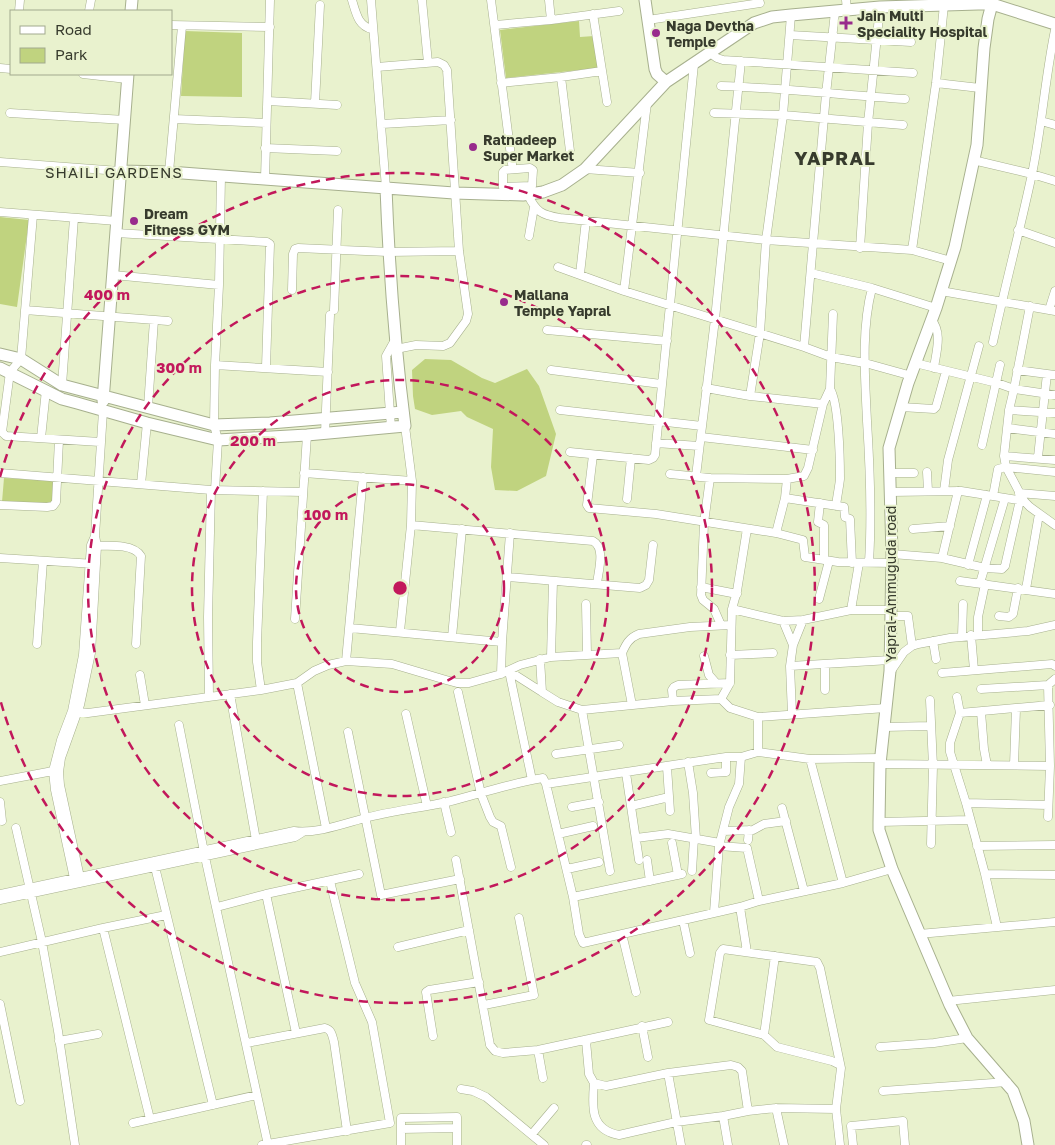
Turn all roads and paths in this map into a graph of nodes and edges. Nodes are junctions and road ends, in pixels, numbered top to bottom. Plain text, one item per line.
1 (270, 0) edge
2 (352, 0) edge
3 (371, 0) edge
4 (422, 0) edge
5 (491, 0) edge
6 (549, 0) edge
7 (645, 0) edge
8 (760, 1) edge
9 (992, 2) edge
10 (320, 5) dead end
11 (847, 5) edge
12 (944, 5) junction
13 (880, 7) junction
14 (619, 11) dead end
15 (835, 12) junction
16 (593, 14) junction
17 (791, 15) junction
18 (551, 20) junction
19 (648, 20) junction
20 (763, 20) junction
21 (1055, 24) edge
22 (172, 25) edge
23 (495, 25) junction
24 (182, 26) junction
25 (270, 27) junction
26 (372, 29) junction
27 (1055, 30) edge
28 (790, 35) junction
29 (833, 39) junction
30 (877, 40) junction
31 (911, 42) dead end
32 (710, 53) junction
33 (742, 61) junction
34 (428, 63) junction
35 (787, 63) junction
36 (694, 64) junction
37 (377, 67) junction
38 (830, 67) junction
39 (874, 69) junction
40 (602, 71) junction
41 (914, 72) dead end
42 (1046, 73) junction
43 (106, 75) edge
44 (128, 76) edge
45 (1055, 76) edge
46 (561, 78) junction
47 (666, 82) junction
48 (936, 82) junction
49 (501, 83) junction
50 (721, 86) dead end
51 (739, 87) junction
52 (980, 88) junction
53 (785, 89) junction
54 (826, 94) junction
55 (871, 97) junction
56 (905, 99) dead end
57 (268, 100) junction
58 (607, 102) dead end
59 (647, 103) junction
60 (315, 104) junction
61 (337, 105) dead end
62 (10, 113) dead end
63 (714, 113) dead end
64 (737, 114) junction
65 (783, 116) junction
66 (174, 119) junction
67 (824, 119) junction
68 (125, 120) junction
69 (450, 120) junction
70 (1041, 121) junction
71 (266, 123) junction
72 (868, 123) junction
73 (382, 124) junction
74 (902, 125) dead end
75 (1055, 126) edge
76 (265, 148) junction
77 (337, 151) dead end
78 (570, 151) dead end
79 (973, 160) junction
80 (0, 162) edge
81 (512, 164) dead end
82 (584, 170) junction
83 (119, 171) junction
84 (169, 172) junction
85 (640, 173) junction
86 (1032, 174) junction
87 (221, 176) junction
88 (265, 179) junction
89 (1055, 181) edge
90 (386, 188) junction
91 (504, 191) junction
92 (525, 192) junction
93 (454, 193) junction
94 (534, 207) junction
95 (338, 210) dead end
96 (0, 212) edge
97 (33, 215) junction
98 (74, 218) junction
99 (586, 220) junction
100 (117, 221) junction
101 (631, 227) junction
102 (677, 230) junction
103 (1018, 230) junction
104 (116, 233) junction
105 (724, 235) junction
106 (528, 236) dead end
107 (220, 238) junction
108 (766, 240) junction
109 (813, 243) junction
110 (1055, 243) edge
111 (860, 248) junction
112 (336, 250) junction
113 (912, 250) junction
114 (458, 251) junction
115 (388, 252) junction
116 (951, 261) junction
117 (558, 267) dead end
118 (811, 273) junction
119 (580, 274) junction
120 (113, 275) junction
121 (219, 285) junction
122 (872, 288) junction
123 (292, 290) dead end
124 (624, 290) junction
125 (941, 291) junction
126 (1055, 291) edge
127 (1002, 301) junction
128 (671, 305) junction
129 (1030, 306) junction
130 (936, 308) junction
131 (24, 310) junction
132 (1052, 310) edge
133 (66, 314) junction
134 (833, 314) dead end
135 (110, 317) junction
136 (715, 318) junction
137 (154, 320) junction
138 (931, 320) junction
139 (168, 321) dead end
140 (547, 330) dead end
141 (760, 333) junction
142 (667, 341) junction
143 (993, 342) dead end
144 (396, 344) junction
145 (979, 346) dead end
146 (804, 347) junction
147 (0, 354) edge
148 (831, 357) junction
149 (21, 359) junction
150 (915, 363) junction
151 (864, 364) junction
152 (214, 365) junction
153 (1000, 365) dead end
154 (266, 367) junction
155 (934, 368) junction
156 (5, 370) edge
157 (550, 370) dead end
158 (1017, 370) junction
159 (946, 371) junction
160 (328, 372) junction
161 (1051, 375) edge
162 (912, 376) junction
163 (971, 377) junction
164 (662, 384) junction
165 (997, 384) junction
166 (62, 385) junction
167 (706, 388) junction
168 (830, 389) junction
169 (46, 390) junction
170 (1014, 390) junction
171 (1045, 393) junction
172 (1055, 395) edge
173 (103, 396) junction
174 (750, 396) junction
175 (822, 404) junction
176 (148, 407) junction
177 (901, 407) junction
178 (560, 410) dead end
179 (1009, 410) junction
180 (103, 411) junction
181 (403, 412) junction
182 (1043, 412) junction
183 (390, 413) junction
184 (1055, 413) edge
185 (326, 418) junction
186 (658, 421) junction
187 (147, 423) junction
188 (214, 425) junction
189 (405, 426) junction
190 (702, 426) junction
191 (392, 428) junction
192 (1007, 428) junction
193 (1040, 432) junction
194 (325, 434) junction
195 (1055, 434) edge
196 (307, 435) junction
197 (41, 438) junction
198 (59, 440) junction
199 (218, 440) junction
200 (100, 442) junction
201 (700, 442) junction
202 (656, 443) junction
203 (982, 446) dead end
204 (813, 450) junction
205 (570, 452) dead end
206 (593, 455) junction
207 (1004, 456) junction
208 (630, 458) junction
209 (1038, 458) junction
210 (1055, 460) edge
211 (1006, 467) junction
212 (890, 472) junction
213 (927, 472) dead end
214 (1055, 472) edge
215 (0, 473) edge
216 (304, 473) junction
217 (914, 473) dead end
218 (670, 474) dead end
219 (696, 476) junction
220 (58, 477) junction
221 (363, 477) junction
222 (710, 478) junction
223 (787, 479) junction
224 (412, 481) junction
225 (98, 482) junction
226 (141, 484) junction
227 (213, 490) junction
228 (263, 491) junction
229 (944, 491) junction
230 (958, 491) junction
231 (304, 492) junction
232 (890, 492) junction
233 (928, 492) junction
234 (990, 496) junction
235 (1055, 496) edge
236 (785, 498) junction
237 (1006, 498) junction
238 (1021, 498) junction
239 (627, 499) dead end
240 (820, 503) junction
241 (0, 505) edge
242 (836, 506) junction
243 (1039, 514) junction
244 (704, 523) junction
245 (412, 525) junction
246 (1055, 525) edge
247 (950, 526) junction
248 (462, 529) junction
249 (747, 529) junction
250 (913, 529) dead end
251 (510, 533) junction
252 (776, 534) junction
253 (653, 545) dead end
254 (94, 546) junction
255 (0, 558) edge
256 (892, 558) junction
257 (942, 558) junction
258 (43, 560) junction
259 (826, 561) junction
260 (869, 562) junction
261 (93, 563) junction
262 (856, 563) junction
263 (968, 565) junction
264 (985, 568) junction
265 (507, 577) junction
266 (553, 581) junction
267 (960, 581) dead end
268 (982, 583) junction
269 (597, 584) junction
270 (701, 587) junction
271 (1022, 589) junction
272 (737, 594) junction
273 (1055, 594) edge
274 (819, 600) dead end
275 (586, 604) dead end
276 (963, 604) dead end
277 (732, 608) junction
278 (851, 610) junction
279 (891, 613) junction
280 (999, 616) dead end
281 (295, 619) dead end
282 (803, 620) junction
283 (784, 621) junction
284 (721, 625) junction
285 (731, 625) junction
286 (1055, 625) edge
287 (350, 628) junction
288 (400, 632) junction
289 (975, 635) junction
290 (962, 636) junction
291 (452, 637) junction
292 (933, 641) junction
293 (502, 642) junction
294 (37, 644) dead end
295 (136, 644) dead end
296 (792, 645) junction
297 (912, 646) junction
298 (622, 653) junction
299 (773, 653) dead end
300 (587, 655) junction
301 (730, 655) junction
302 (704, 656) dead end
303 (551, 657) junction
304 (540, 659) junction
305 (936, 659) dead end
306 (346, 661) junction
307 (825, 664) junction
308 (790, 666) junction
309 (890, 666) junction
310 (1055, 666) edge
311 (974, 670) junction
312 (509, 671) junction
313 (942, 673) dead end
314 (501, 674) junction
315 (140, 675) dead end
316 (1055, 679) edge
317 (297, 683) junction
318 (716, 683) junction
319 (730, 683) junction
320 (1048, 685) junction
321 (980, 689) dead end
322 (261, 690) junction
323 (826, 690) dead end
324 (458, 692) dead end
325 (542, 692) junction
326 (230, 694) junction
327 (209, 696) junction
328 (957, 697) dead end
329 (721, 699) junction
330 (930, 700) dead end
331 (673, 701) junction
332 (145, 705) junction
333 (632, 705) junction
334 (1050, 705) junction
335 (886, 708) junction
336 (1016, 709) junction
337 (582, 710) junction
338 (74, 712) junction
339 (982, 712) junction
340 (960, 713) junction
341 (406, 714) dead end
342 (792, 714) junction
343 (758, 718) junction
344 (179, 726) dead end
345 (931, 726) junction
346 (884, 727) junction
347 (348, 732) dead end
348 (619, 745) dead end
349 (590, 749) junction
350 (758, 752) junction
351 (556, 754) dead end
352 (726, 757) junction
353 (741, 757) junction
354 (810, 759) junction
355 (881, 761) junction
356 (688, 762) junction
357 (987, 764) junction
358 (954, 765) junction
359 (1014, 765) junction
360 (933, 766) junction
361 (1050, 766) junction
362 (666, 767) junction
363 (56, 772) junction
364 (626, 773) junction
365 (711, 773) dead end
366 (595, 778) junction
367 (532, 780) junction
368 (0, 781) edge
369 (546, 784) junction
370 (481, 794) junction
371 (1052, 796) edge
372 (669, 797) junction
373 (0, 802) edge
374 (444, 802) junction
375 (599, 802) junction
376 (966, 803) junction
377 (1048, 805) junction
378 (427, 806) junction
379 (631, 806) junction
380 (572, 807) dead end
381 (782, 808) dead end
382 (670, 810) dead end
383 (1048, 816) dead end
384 (366, 818) junction
385 (931, 820) junction
386 (970, 820) junction
387 (786, 821) junction
388 (2, 822) dead end
389 (879, 822) junction
390 (593, 826) dead end
391 (16, 828) dead end
392 (326, 828) junction
393 (748, 830) junction
394 (723, 831) junction
395 (302, 832) junction
396 (451, 832) dead end
397 (558, 834) junction
398 (636, 838) junction
399 (695, 839) junction
400 (256, 840) junction
401 (748, 840) dead end
402 (672, 843) dead end
403 (719, 844) junction
404 (931, 844) dead end
405 (1055, 845) edge
406 (977, 846) junction
407 (205, 854) junction
408 (456, 860) dead end
409 (639, 860) dead end
410 (647, 860) dead end
411 (599, 862) dead end
412 (155, 867) junction
413 (510, 867) dead end
414 (567, 869) junction
415 (892, 869) junction
416 (610, 871) dead end
417 (692, 871) dead end
418 (359, 874) dead end
419 (985, 874) junction
420 (1055, 875) edge
421 (77, 879) junction
422 (460, 879) junction
423 (330, 881) junction
424 (650, 881) junction
425 (843, 882) junction
426 (30, 890) junction
427 (804, 891) junction
428 (0, 894) edge
429 (266, 894) junction
430 (574, 898) junction
431 (0, 900) edge
432 (759, 901) junction
433 (740, 907) junction
434 (217, 908) junction
435 (714, 912) junction
436 (166, 915) junction
437 (519, 918) dead end
438 (684, 920) junction
439 (1055, 922) edge
440 (996, 927) junction
441 (103, 928) junction
442 (470, 930) junction
443 (622, 934) junction
444 (919, 934) junction
445 (42, 942) junction
446 (398, 947) dead end
447 (0, 952) edge
448 (747, 952) junction
449 (690, 953) dead end
450 (775, 956) junction
451 (480, 982) junction
452 (1055, 990) edge
453 (636, 992) dead end
454 (948, 1001) junction
455 (0, 1004) edge
456 (484, 1005) junction
457 (668, 1022) dead end
458 (642, 1026) junction
459 (98, 1034) dead end
460 (296, 1034) junction
461 (764, 1035) junction
462 (433, 1036) dead end
463 (967, 1038) junction
464 (586, 1040) junction
465 (59, 1041) junction
466 (247, 1043) junction
467 (880, 1047) dead end
468 (538, 1050) junction
469 (648, 1057) dead end
470 (840, 1065) junction
471 (668, 1073) junction
472 (543, 1078) dead end
473 (1007, 1082) junction
474 (594, 1083) junction
475 (461, 1089) dead end
476 (883, 1091) dead end
477 (257, 1095) junction
478 (20, 1101) dead end
479 (213, 1105) junction
480 (554, 1108) dead end
481 (776, 1108) junction
482 (836, 1109) junction
483 (748, 1111) junction
484 (724, 1116) junction
485 (150, 1119) junction
486 (133, 1122) dead end
487 (676, 1122) junction
488 (346, 1131) junction
489 (532, 1134) junction
490 (304, 1141) edge
491 (266, 1144) edge
492 (75, 1145) edge
493 (401, 1145) edge
494 (457, 1145) edge
495 (544, 1145) edge
496 (680, 1145) edge
497 (728, 1145) edge
498 (784, 1145) edge
499 (840, 1145) edge
500 (853, 1145) edge
501 (905, 1145) edge
502 (1028, 1145) edge

1 - 25 street
2 - 26 street
3 - 26 street
4 - 34 street
5 - 23 street
6 - 18 street
7 - 19 street
8 - 19 street
8 - 20 street
9 - 12 street
9 - 21 street
9 - 52 street, Yapral-Ammuguda road
10 - 60 street
11 - 13 street
11 - 15 street
12 - 13 street
12 - 48 street
13 - 30 street
14 - 16 street
15 - 17 street
15 - 29 street
16 - 18 street
16 - 40 street
17 - 20 street
17 - 28 street
18 - 23 street
19 - 47 street
20 - 32 street
22 - 24 street
23 - 49 street
24 - 25 street
24 - 66 street
25 - 57 street
26 - 37 street
27 - 42 street
28 - 29 street
28 - 35 street
29 - 30 street
29 - 38 street
30 - 31 street
30 - 39 street
32 - 33 street
32 - 36 street
33 - 35 street
33 - 51 street
34 - 37 street
34 - 69 street
35 - 38 street
35 - 53 street
36 - 47 street
36 - 102 street
37 - 73 street
38 - 39 street
38 - 54 street
39 - 41 street
39 - 55 street
40 - 46 street
40 - 58 street
42 - 45 street
42 - 70 street
43 - 44 street
44 - 68 street
46 - 49 street
46 - 78 street
47 - 59 street
48 - 52 street
48 - 113 street
49 - 81 street
50 - 51 street
51 - 53 street
51 - 64 street
52 - 79 street, Yapral-Ammuguda road
53 - 54 street
53 - 65 street
54 - 55 street
54 - 67 street
55 - 56 street
55 - 72 street
57 - 60 street
57 - 71 street
59 - 82 street
59 - 85 street
60 - 61 street
62 - 68 street
63 - 64 street
64 - 65 street
64 - 105 street
65 - 67 street
65 - 108 street
66 - 71 street
66 - 84 street
67 - 72 street
67 - 109 street
68 - 83 street
69 - 73 street
69 - 93 street
70 - 75 street
70 - 86 street
71 - 76 street
72 - 74 street
72 - 111 street
73 - 90 street
76 - 77 street
76 - 88 street
79 - 86 street
79 - 116 street, Yapral-Ammuguda road
80 - 83 street
82 - 85 street
82 - 92 street
83 - 84 street
83 - 100 street
84 - 87 street
85 - 101 street
86 - 89 street
86 - 103 street
87 - 88 street
87 - 107 street
88 - 90 street
90 - 93 street
90 - 115 street
91 - 92 street
91 - 92 street
91 - 93 street
92 - 94 street
93 - 114 street
94 - 99 street
94 - 106 street
95 - 112 street
96 - 97 street
97 - 98 street
97 - 131 street
98 - 100 street
98 - 133 street
99 - 101 street
99 - 119 street
100 - 104 street
101 - 102 street
101 - 124 street
102 - 105 street
102 - 128 street
103 - 110 street
103 - 127 street
104 - 107 street
104 - 120 street
105 - 108 street
105 - 136 street
107 - 121 street
107 - 154 street
108 - 109 street
108 - 141 street
109 - 111 street
109 - 118 street
111 - 113 street
112 - 115 street
112 - 123 street
112 - 160 street
113 - 116 street
114 - 115 street
114 - 144 street
115 - 144 street
116 - 125 street, Yapral-Ammuguda road
117 - 119 street
118 - 122 street
118 - 146 street
119 - 124 street
120 - 121 street
120 - 135 street
121 - 152 street
122 - 130 street
122 - 151 street
124 - 128 street
125 - 127 street
125 - 130 street, Yapral-Ammuguda road
126 - 132 street
127 - 129 street
127 - 143 street
128 - 136 street
128 - 142 street
129 - 132 street
129 - 158 street
130 - 138 street, Yapral-Ammuguda road
131 - 133 street
131 - 149 street
133 - 135 street
133 - 166 street
134 - 148 street
135 - 137 street
135 - 173 street
136 - 141 street
136 - 167 street
137 - 139 street
137 - 176 street
138 - 150 street, Yapral-Ammuguda road
138 - 155 street
140 - 142 street
141 - 146 street
141 - 174 street
142 - 164 street
144 - 181 street
144 - 183 street
145 - 163 street
146 - 148 street
147 - 149 street
148 - 151 street
148 - 168 street
149 - 156 street
149 - 166 street
150 - 155 street
150 - 162 street, Yapral-Ammuguda road
151 - 162 street
151 - 260 street
152 - 154 street
152 - 188 street
153 - 165 street
154 - 160 street
155 - 159 street
156 - 169 street
156 - 197 street
157 - 164 street
158 - 161 street
158 - 170 street
159 - 163 street
159 - 177 street
160 - 185 street
161 - 171 street
162 - 177 street, Yapral-Ammuguda road
163 - 165 street
163 - 229 street
164 - 186 street
165 - 170 street
165 - 203 street
166 - 173 street
167 - 174 street
167 - 190 street
168 - 175 street
168 - 242 street
169 - 180 street
169 - 197 street
170 - 171 street
170 - 179 street
171 - 172 street
171 - 182 street
173 - 176 street
173 - 180 street
174 - 175 street
175 - 204 street
176 - 188 street
177 - 212 street, Yapral-Ammuguda road
178 - 186 street
179 - 182 street
179 - 192 street
180 - 187 street
180 - 200 street
181 - 183 street
181 - 189 street
182 - 184 street
182 - 193 street
183 - 185 street
183 - 191 street
185 - 188 street
185 - 194 street
186 - 190 street
186 - 202 street
187 - 199 street
187 - 226 street
188 - 199 street
189 - 191 street
189 - 224 street
190 - 201 street
191 - 194 street
192 - 193 street
192 - 207 street
193 - 195 street
193 - 209 street
194 - 196 street
196 - 199 street
196 - 216 street
197 - 198 street
198 - 200 street
198 - 220 street
199 - 227 street
200 - 225 street
201 - 202 street
201 - 204 street
201 - 219 street
202 - 208 street
204 - 223 street
205 - 206 street
206 - 208 street
206 - 244 street
207 - 209 street
207 - 211 street
208 - 239 street
209 - 210 street
211 - 214 street
211 - 234 street
211 - 238 street
212 - 217 street
212 - 232 street, Yapral-Ammuguda road
213 - 233 street
215 - 220 street
216 - 221 street
216 - 231 street
218 - 219 street
219 - 222 street
220 - 225 street
220 - 241 street
221 - 224 street
221 - 287 street
222 - 223 street
222 - 244 street
223 - 236 street
224 - 245 street
225 - 226 street
225 - 254 street
226 - 227 street
227 - 228 street
227 - 327 street
228 - 231 street
228 - 322 street
229 - 230 street
229 - 233 street
230 - 234 street
230 - 247 street
231 - 281 street
232 - 233 street
232 - 256 street, Yapral-Ammuguda road
234 - 237 street
234 - 263 street
235 - 238 street
236 - 240 street
236 - 252 street
237 - 238 street
237 - 264 street
238 - 243 street
238 - 264 street
240 - 242 street
240 - 259 street
242 - 262 street
243 - 246 street
243 - 271 street
244 - 249 street
244 - 270 street
245 - 248 street
245 - 288 street
247 - 250 street
247 - 257 street
248 - 251 street
248 - 291 street
249 - 252 street
249 - 272 street
251 - 265 street
251 - 269 street
252 - 259 street
253 - 269 street
254 - 261 street
254 - 295 street
255 - 258 street
256 - 257 street
256 - 260 street
256 - 279 street, Yapral-Ammuguda road
257 - 263 street
258 - 261 street
258 - 294 street
259 - 262 street
259 - 274 street
260 - 262 street
261 - 338 street
262 - 278 street
263 - 264 street
264 - 268 street
265 - 266 street
265 - 293 street
266 - 269 street
266 - 303 street
267 - 268 street
268 - 271 street
268 - 289 street
270 - 272 street
270 - 284 street
271 - 273 street
271 - 280 street
272 - 277 street
275 - 300 street
276 - 290 street
277 - 283 street
277 - 285 street
278 - 279 street
278 - 282 street
279 - 297 street
279 - 309 street, Yapral-Ammuguda road
282 - 283 street
282 - 296 street
283 - 296 street
284 - 285 street
284 - 298 street
285 - 301 street
286 - 289 street
287 - 288 street
287 - 306 street
288 - 291 street
289 - 290 street
289 - 311 street
290 - 292 street
291 - 293 street
292 - 297 street
292 - 305 street
293 - 314 street
296 - 308 street
297 - 309 street
298 - 300 street
298 - 333 street
299 - 301 street
300 - 303 street
301 - 319 street
302 - 318 street
303 - 304 street
304 - 312 street
304 - 325 street
306 - 314 street
306 - 317 street
307 - 308 street
307 - 309 street
307 - 323 street
308 - 342 street
309 - 335 street, Yapral-Ammuguda road
310 - 311 street
311 - 313 street
312 - 314 street
312 - 325 street
312 - 367 street
315 - 332 street
316 - 320 street
317 - 322 street
317 - 392 street
318 - 319 street
318 - 331 street
319 - 329 street
320 - 321 street
320 - 334 street
322 - 326 street
324 - 370 street
325 - 337 street
326 - 327 street
326 - 400 street
327 - 332 street
328 - 340 street
329 - 331 street
329 - 343 street
330 - 345 street
331 - 333 street
332 - 338 street
333 - 337 street
334 - 336 street
334 - 361 street
335 - 342 street
335 - 346 street, Yapral-Ammuguda road
336 - 339 street
336 - 359 street
337 - 349 street
338 - 363 street
339 - 340 street
339 - 357 street
340 - 358 street
341 - 378 street
342 - 343 street
343 - 350 street
344 - 407 street
345 - 346 street
345 - 360 street
346 - 355 street, Yapral-Ammuguda road
347 - 384 street
348 - 349 street
349 - 351 street
349 - 366 street
350 - 353 street
350 - 354 street
352 - 353 street
352 - 356 street
352 - 365 street
353 - 394 street
354 - 355 street
354 - 425 street
355 - 360 street
355 - 389 street, Yapral-Ammuguda road
356 - 362 street
356 - 399 street
357 - 358 street
357 - 359 street
358 - 360 street
358 - 376 street
359 - 361 street
360 - 385 street
361 - 371 street
362 - 364 street
362 - 372 street
363 - 368 street
363 - 421 street
364 - 366 street
364 - 379 street
366 - 369 street
366 - 375 street
367 - 369 street
367 - 370 street
369 - 397 street
370 - 374 street
370 - 413 street
371 - 377 street
372 - 379 street
372 - 382 street
373 - 388 street
374 - 378 street
374 - 396 street
375 - 380 street
375 - 416 street
376 - 377 street
376 - 386 street
377 - 383 street
378 - 384 street
379 - 398 street
381 - 387 street
384 - 392 street
384 - 422 street
385 - 386 street
385 - 389 street
385 - 404 street
386 - 406 street
387 - 393 street
387 - 427 street
389 - 415 street, Yapral-Ammuguda road
390 - 397 street
391 - 426 street
392 - 395 street
393 - 394 street
393 - 401 street
394 - 403 street
395 - 400 street
395 - 407 street
397 - 414 street
398 - 399 street
398 - 409 street
399 - 403 street
399 - 417 street
400 - 407 street
402 - 424 street
403 - 432 street
403 - 435 street
405 - 406 street
406 - 419 street
407 - 412 street
407 - 421 street
407 - 434 street
408 - 422 street
410 - 424 street
411 - 414 street
412 - 421 street
412 - 436 street
414 - 430 street
415 - 425 street
415 - 444 street, Yapral-Ammuguda road
418 - 423 street
419 - 420 street
419 - 440 street
421 - 426 street
422 - 442 street
423 - 429 street
423 - 488 street
424 - 430 street
425 - 427 street
426 - 428 street
426 - 431 street
426 - 445 street
427 - 432 street
429 - 434 street
429 - 460 street
430 - 443 street
432 - 433 street
433 - 435 street
433 - 448 street
434 - 466 street
435 - 438 street
436 - 441 street
436 - 479 street
437 - 456 street
438 - 443 street
438 - 449 street
439 - 440 street
440 - 444 street
441 - 445 street
441 - 485 street
442 - 446 street
442 - 451 street
443 - 453 street
444 - 454 street, Yapral-Ammuguda road
445 - 447 street
445 - 465 street
448 - 450 street
448 - 461 street
450 - 461 street
450 - 470 street
451 - 456 street
451 - 462 street
452 - 454 street
454 - 463 street, Yapral-Ammuguda road
455 - 478 street
456 - 468 street
457 - 458 street
458 - 464 street
458 - 469 street
459 - 465 street
460 - 466 street
460 - 488 street
461 - 470 street
463 - 467 street
463 - 473 street, Yapral-Ammuguda road
464 - 468 street
464 - 474 street
465 - 492 street
466 - 477 street
468 - 472 street
470 - 482 street
471 - 474 street
471 - 483 street
471 - 487 street
473 - 476 street
473 - 502 street, Yapral-Ammuguda road
474 - 487 street
475 - 489 street
477 - 479 street
477 - 491 street
479 - 485 street
480 - 489 street
481 - 482 street
481 - 483 street
481 - 498 street
482 - 499 street
483 - 484 street
484 - 487 street
484 - 497 street
485 - 486 street
487 - 496 street
488 - 490 street
489 - 495 street
490 - 491 street
493 - 494 street
500 - 501 street

